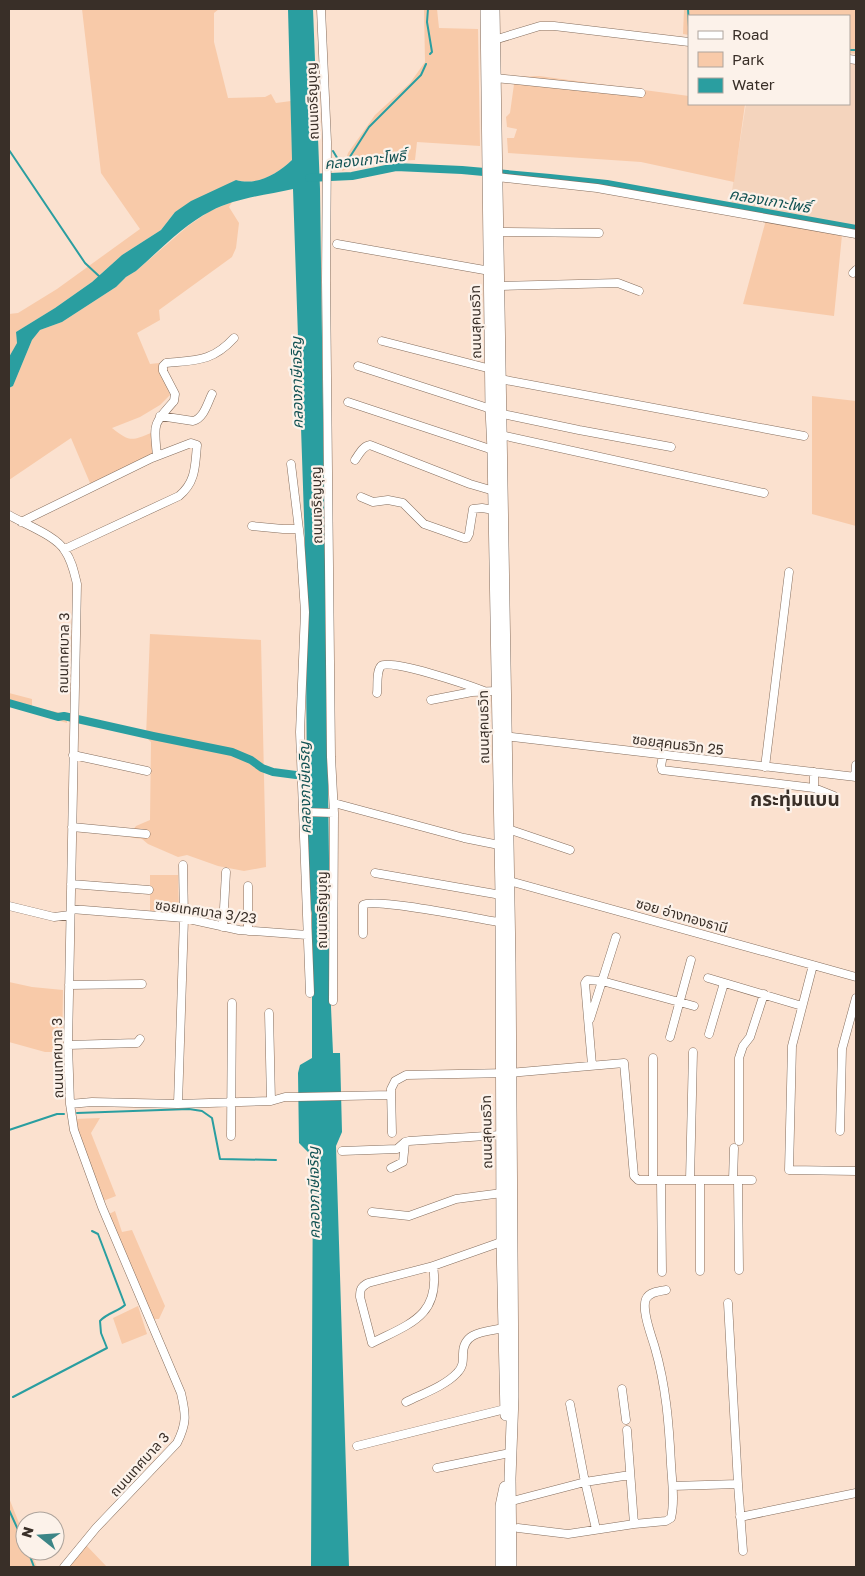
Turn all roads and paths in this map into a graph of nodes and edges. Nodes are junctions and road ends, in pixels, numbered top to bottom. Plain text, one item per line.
1 (321, 9) edge
2 (486, 9) edge
3 (494, 9) edge
4 (490, 41) junction
5 (688, 42) edge
6 (495, 78) junction
7 (641, 93) dead end
8 (497, 177) junction
9 (498, 232) junction
10 (599, 233) dead end
11 (856, 234) edge
12 (337, 244) dead end
13 (490, 271) junction
14 (499, 286) junction
15 (639, 290) dead end
16 (234, 338) dead end
17 (382, 341) dead end
18 (358, 366) dead end
19 (491, 369) junction
20 (500, 379) junction
21 (212, 394) dead end
22 (348, 402) dead end
23 (495, 411) junction
24 (160, 416) junction
25 (501, 434) junction
26 (804, 436) dead end
27 (671, 447) dead end
28 (493, 450) junction
29 (157, 456) junction
30 (355, 460) dead end
31 (291, 464) dead end
32 (494, 490) junction
33 (764, 493) dead end
34 (361, 497) dead end
35 (494, 510) junction
36 (9, 515) edge
37 (21, 522) junction
38 (252, 526) dead end
39 (299, 528) junction
40 (65, 549) junction
41 (789, 572) dead end
42 (484, 691) junction
43 (497, 691) junction
44 (377, 693) dead end
45 (431, 700) dead end
46 (502, 736) junction
47 (73, 755) junction
48 (663, 755) junction
49 (856, 765) edge
50 (765, 766) junction
51 (147, 771) dead end
52 (814, 772) junction
53 (856, 777) edge
54 (814, 788) junction
55 (834, 796) dead end
56 (334, 804) junction
57 (304, 812) junction
58 (332, 813) junction
59 (72, 827) junction
60 (508, 829) junction
61 (146, 834) dead end
62 (504, 846) junction
63 (570, 850) dead end
64 (183, 865) dead end
65 (226, 872) dead end
66 (375, 873) dead end
67 (504, 880) junction
68 (71, 884) junction
69 (248, 886) dead end
70 (149, 890) dead end
71 (500, 895) junction
72 (9, 906) edge
73 (71, 912) junction
74 (184, 918) junction
75 (505, 923) junction
76 (224, 927) junction
77 (248, 931) junction
78 (363, 934) dead end
79 (308, 935) junction
80 (616, 937) dead end
81 (691, 960) dead end
82 (813, 965) junction
83 (856, 977) edge
84 (708, 978) dead end
85 (602, 981) junction
86 (724, 983) junction
87 (142, 984) dead end
88 (69, 985) junction
89 (310, 993) dead end
90 (764, 994) junction
91 (856, 998) edge
92 (333, 1001) dead end
93 (680, 1002) junction
94 (232, 1003) dead end
95 (694, 1006) dead end
96 (802, 1006) junction
97 (270, 1013) dead end
98 (589, 1023) junction
99 (709, 1034) dead end
100 (670, 1038) dead end
101 (140, 1039) dead end
102 (68, 1045) junction
103 (693, 1052) dead end
104 (653, 1058) dead end
105 (592, 1065) junction
106 (505, 1073) junction
107 (391, 1095) junction
108 (270, 1101) junction
109 (232, 1102) junction
110 (70, 1104) junction
111 (178, 1104) junction
112 (840, 1132) dead end
113 (392, 1134) dead end
114 (502, 1135) junction
115 (232, 1136) dead end
116 (739, 1141) dead end
117 (405, 1142) junction
118 (734, 1148) dead end
119 (342, 1151) dead end
120 (391, 1168) dead end
121 (856, 1171) edge
122 (657, 1180) junction
123 (690, 1180) junction
124 (700, 1180) junction
125 (736, 1180) junction
126 (752, 1180) dead end
127 (502, 1193) junction
128 (372, 1212) dead end
129 (507, 1240) junction
130 (433, 1266) junction
131 (739, 1270) dead end
132 (700, 1271) dead end
133 (662, 1272) dead end
134 (666, 1290) dead end
135 (728, 1302) dead end
136 (504, 1328) junction
137 (622, 1389) dead end
138 (406, 1402) dead end
139 (570, 1404) dead end
140 (509, 1407) junction
141 (626, 1420) dead end
142 (627, 1430) dead end
143 (357, 1446) dead end
144 (510, 1448) junction
145 (437, 1468) dead end
146 (630, 1475) junction
147 (585, 1482) junction
148 (738, 1484) junction
149 (673, 1486) junction
150 (511, 1488) junction
151 (856, 1493) edge
152 (740, 1517) junction
153 (634, 1524) junction
154 (518, 1528) junction
155 (596, 1529) junction
156 (743, 1551) dead end
157 (64, 1567) edge
158 (501, 1567) edge
159 (511, 1567) edge
160 (518, 1567) edge

1 - 56 street, ถนนเจริญบุญ
2 - 4 main road, ถนนสุคนธวิท
3 - 4 main road, ถนนสุคนธวิท
4 - 5 street
4 - 6 main road, ถนนสุคนธวิท
4 - 13 main road, ถนนสุคนธวิท
6 - 7 street
6 - 8 main road, ถนนสุคนธวิท
8 - 9 main road, ถนนสุคนธวิท
8 - 11 street
9 - 10 street
9 - 14 main road, ถนนสุคนธวิท
12 - 13 street
13 - 19 main road, ถนนสุคนธวิท
14 - 15 street
14 - 20 main road, ถนนสุคนธวิท
16 - 24 street
17 - 19 street
18 - 23 street
19 - 23 main road, ถนนสุคนธวิท
20 - 23 main road, ถนนสุคนธวิท
20 - 26 street
21 - 24 street
22 - 28 street
23 - 25 main road, ถนนสุคนธวิท
23 - 27 street
23 - 28 main road, ถนนสุคนธวิท
24 - 29 street
25 - 33 street
25 - 46 main road, ถนนสุคนธวิท
28 - 32 main road, ถนนสุคนธวิท
29 - 37 street
29 - 40 street
30 - 32 street
31 - 39 street
32 - 35 main road, ถนนสุคนธวิท
34 - 35 street
35 - 43 main road, ถนนสุคนธวิท
36 - 37 street
37 - 40 street
38 - 39 street
39 - 57 street
40 - 47 street, ถนนเทศบาล 3
41 - 50 street
42 - 43 street
42 - 44 street
42 - 45 street
43 - 46 main road, ถนนสุคนธวิท
46 - 48 street, ซอยสุคนธวิท 25
46 - 60 main road, ถนนสุคนธวิท
46 - 62 main road, ถนนสุคนธวิท
47 - 51 street
47 - 59 street, ถนนเทศบาล 3
48 - 50 street, ซอยสุคนธวิท 25
48 - 54 street
49 - 53 street
50 - 52 street, ซอยสุคนธวิท 25
52 - 53 street, ซอยสุคนธวิท 25
52 - 54 street
54 - 55 street
56 - 58 street, ถนนเจริญบุญ
56 - 62 street
57 - 58 street
57 - 79 street
58 - 92 street, ถนนเจริญบุญ
59 - 61 street
59 - 68 street, ถนนเทศบาล 3
60 - 62 main road, ถนนสุคนธวิท
60 - 63 street
62 - 67 main road, ถนนสุคนธวิท
64 - 74 street
65 - 76 street
66 - 71 street
67 - 71 main road, ถนนสุคนธวิท
67 - 75 main road, ถนนสุคนธวิท
67 - 82 street, ซอย อ่างทองธานี
68 - 70 street
68 - 73 street, ถนนเทศบาล 3
69 - 77 street
71 - 75 main road, ถนนสุคนธวิท
72 - 73 street, ซอยเทศบาล 3/23
73 - 74 street, ซอยเทศบาล 3/23
73 - 88 street, ถนนเทศบาล 3
74 - 76 street, ซอยเทศบาล 3/23
74 - 111 street
75 - 78 street
75 - 106 main road, ถนนสุคนธวิท
76 - 77 street, ซอยเทศบาล 3/23
77 - 79 street, ซอยเทศบาล 3/23
79 - 89 street
80 - 85 street
81 - 93 street
82 - 83 street, ซอย อ่างทองธานี
82 - 96 street
84 - 86 street
85 - 93 street
85 - 98 street
85 - 98 street
86 - 90 street
86 - 99 street
87 - 88 street
88 - 102 street, ถนนเทศบาล 3
90 - 96 street
90 - 116 street
91 - 112 street
93 - 95 street
93 - 100 street
94 - 109 street
96 - 121 street
97 - 108 street
98 - 105 street
101 - 102 street
102 - 110 street, ถนนเทศบาล 3
103 - 123 street
104 - 122 street
105 - 106 street
105 - 122 street
106 - 107 street
106 - 114 main road, ถนนสุคนธวิท
106 - 129 main road, ถนนสุคนธวิท
107 - 108 street
107 - 113 street
108 - 109 street
109 - 111 street
109 - 115 street
110 - 111 street
110 - 157 street, ถนนเทศบาล 3
114 - 117 street
114 - 127 main road, ถนนสุคนธวิท
117 - 119 street
117 - 120 street
118 - 125 street
122 - 123 street
122 - 133 street
123 - 124 street
124 - 125 street
124 - 132 street
125 - 126 street
125 - 131 street
127 - 128 street
127 - 129 main road, ถนนสุคนธวิท
129 - 130 street
129 - 136 main road, ถนนสุคนธวิท
129 - 140 main road, ถนนสุคนธวิท
130 - 130 street
134 - 149 street
135 - 148 street
136 - 138 street
136 - 140 main road, ถนนสุคนธวิท
137 - 141 street
139 - 147 street
140 - 143 street
140 - 144 main road, ถนนสุคนธวิท
142 - 146 street
144 - 145 street
144 - 150 main road, ถนนสุคนธวิท
146 - 147 street
146 - 153 street
147 - 150 street
147 - 155 street
148 - 149 street
148 - 152 street
149 - 153 street
150 - 154 main road
150 - 158 main road
150 - 159 main road, ถนนสุคนธวิท
151 - 152 street
152 - 156 street
153 - 155 street
154 - 155 street
154 - 160 main road

